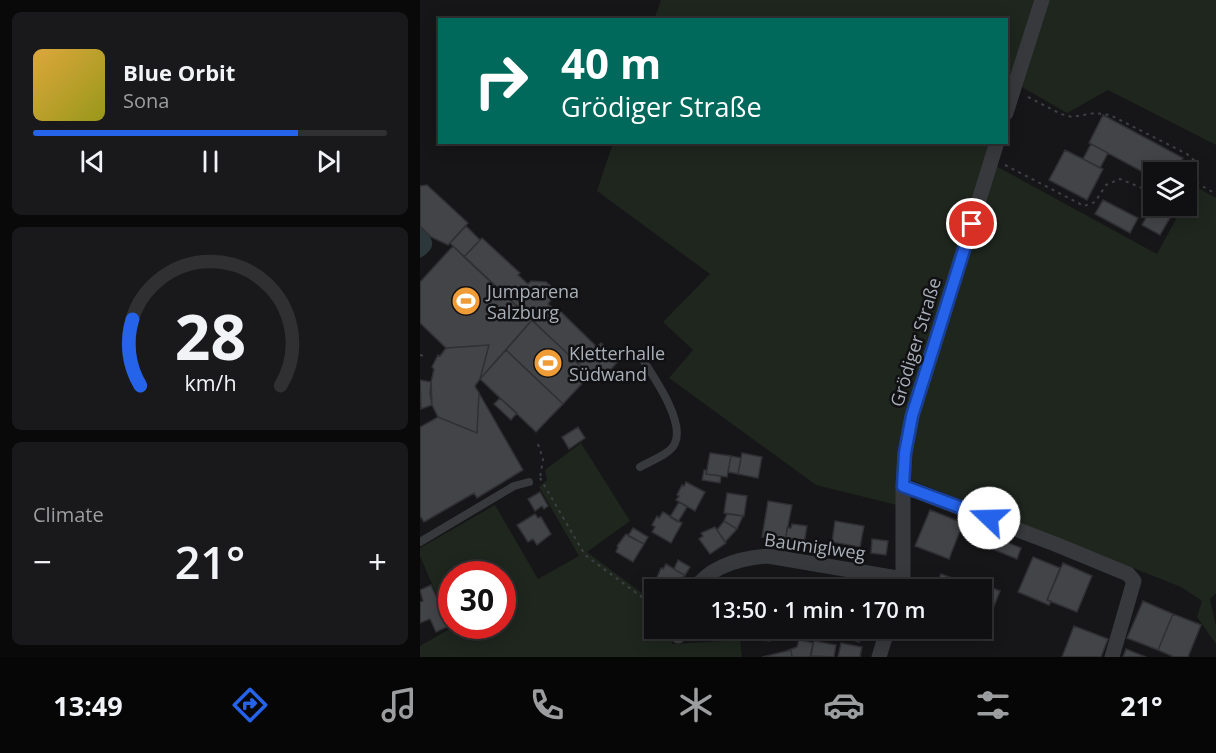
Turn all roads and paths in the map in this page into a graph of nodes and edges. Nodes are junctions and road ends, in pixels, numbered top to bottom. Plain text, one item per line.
1 (1042, 0) edge
2 (1014, 89) junction
3 (1008, 107) edge
4 (996, 144) edge
5 (992, 158) junction
6 (1194, 162) edge
7 (1197, 184) edge
8 (1143, 188) edge
9 (1216, 194) edge
10 (641, 357) dead end
11 (538, 444) dead end
12 (640, 467) dead end
13 (540, 478) junction
14 (529, 482) joint
15 (903, 486) junction
16 (420, 542) edge
17 (706, 579) edge
18 (878, 579) edge
19 (902, 579) edge
20 (644, 599) edge
21 (885, 639) edge
22 (879, 657) edge
23 (1112, 657) edge

1 - 2 street
2 - 3 street
2 - 6 path
4 - 5 street, Grödiger Straße
5 - 8 path
5 - 15 street, Grödiger Straße
7 - 9 path
10 - 12 lane
11 - 13 path
13 - 14 path
13 - 20 path
14 - 16 lane
15 - 19 street, Grödiger Straße
15 - 23 street
17 - 18 street, Baumiglweg
21 - 22 street

